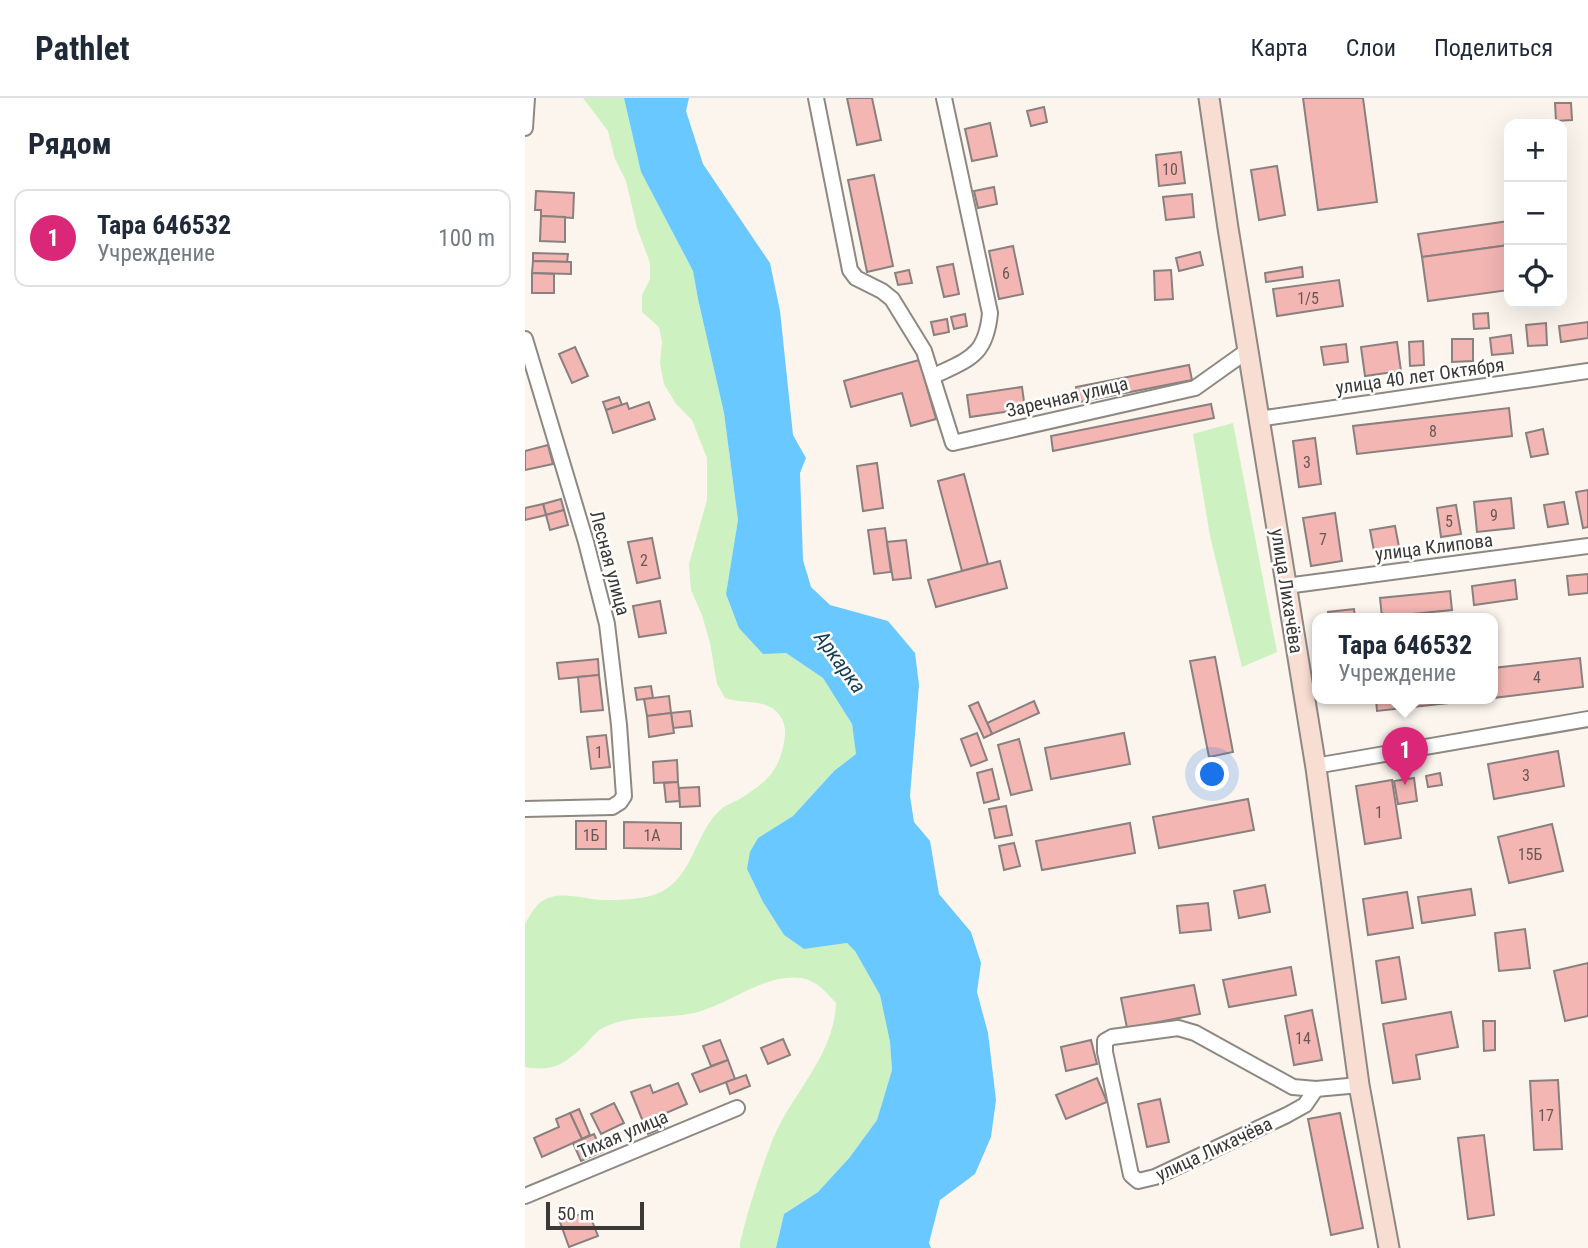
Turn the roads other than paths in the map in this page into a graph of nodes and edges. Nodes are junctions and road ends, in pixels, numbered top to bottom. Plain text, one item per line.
1 (527, 98) edge
2 (816, 98) edge
3 (944, 98) edge
4 (1209, 98) edge
5 (525, 128) edge
6 (525, 339) edge
7 (1247, 351) junction
8 (1588, 371) edge
9 (934, 376) junction
10 (1258, 419) junction
11 (1588, 546) edge
12 (1286, 586) junction
13 (1588, 719) edge
14 (1315, 766) junction
15 (525, 809) edge
16 (1359, 1085) junction
17 (1316, 1089) junction
18 (737, 1108) dead end
19 (525, 1196) edge
20 (1389, 1248) edge

1 - 5 street
2 - 9 street, Заречная улица
3 - 9 street
4 - 7 street, улица Лихачёва
6 - 15 street, Лесная улица
7 - 9 street, Заречная улица
7 - 10 street, улица Лихачёва
8 - 10 street, улица 40 лет Октября
10 - 12 street, улица Лихачёва
11 - 12 street, улица Клипова
12 - 14 street, улица Лихачёва
13 - 14 street
14 - 16 street, улица Лихачёва
16 - 17 street, улица Лихачёва
16 - 20 street, улица Лихачёва
17 - 17 street, улица Лихачёва
18 - 19 street, Тихая улица

